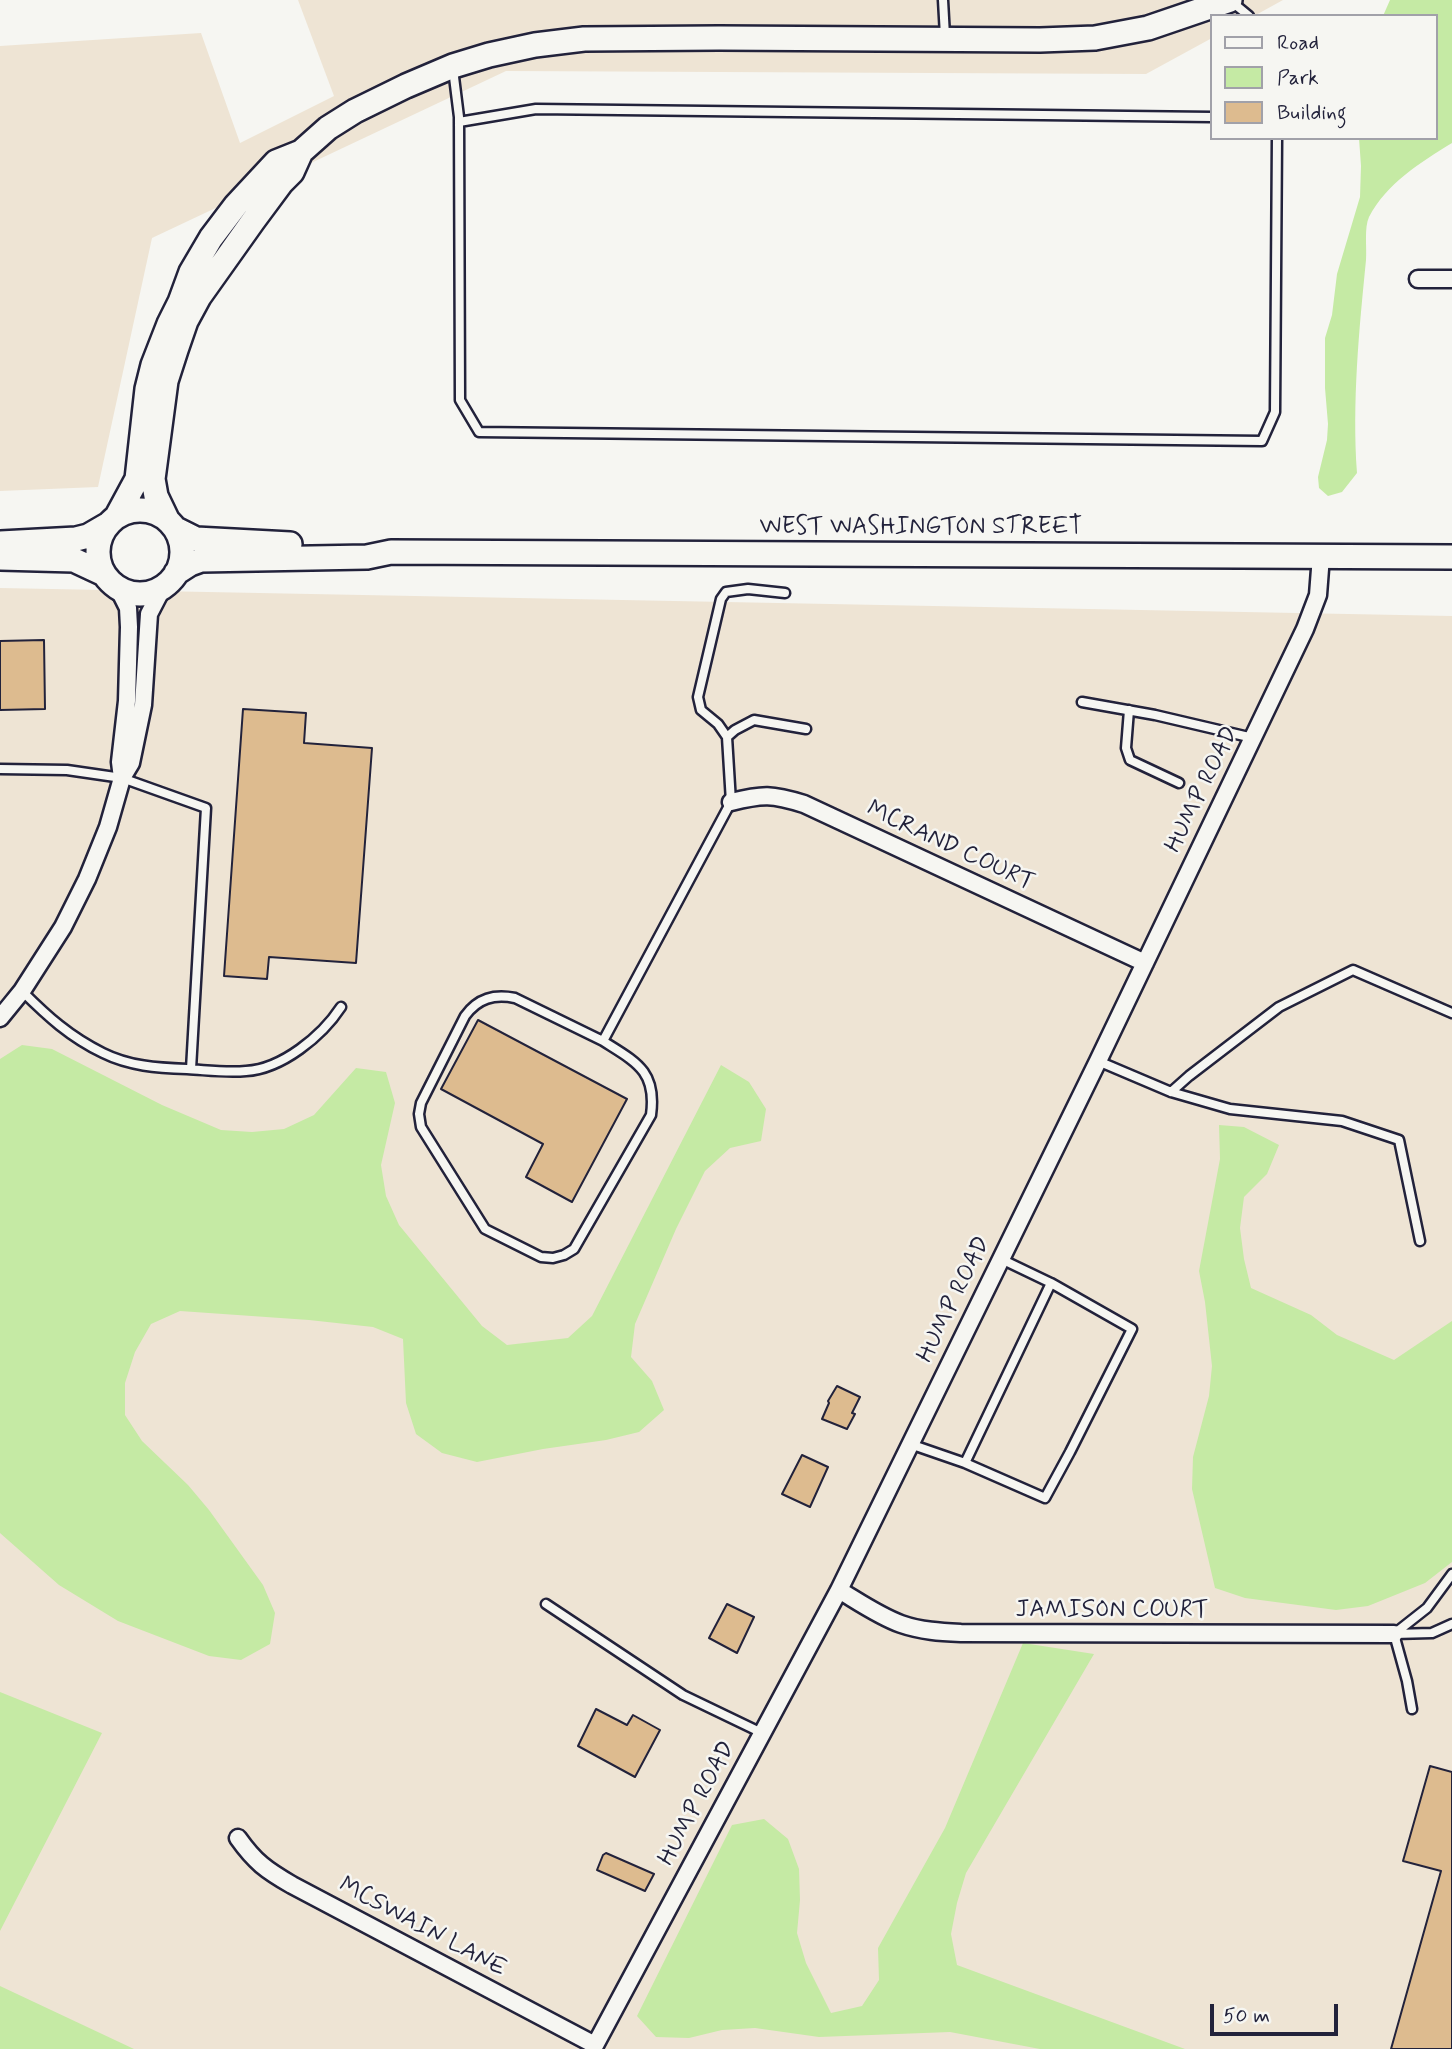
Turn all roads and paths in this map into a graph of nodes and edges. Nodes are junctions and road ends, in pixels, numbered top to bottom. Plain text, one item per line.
1 (943, 0) edge
2 (1230, 0) edge
3 (1247, 14) edge
4 (945, 39) junction
5 (453, 66) junction
6 (1210, 117) edge
7 (459, 122) junction
8 (1277, 140) edge
9 (301, 152) junction
10 (1418, 279) dead end
11 (1452, 279) edge
12 (112, 520) junction
13 (172, 524) junction
14 (0, 542) edge
15 (391, 552) junction
16 (1321, 556) junction
17 (1452, 557) edge
18 (0, 558) edge
19 (170, 580) junction
20 (111, 581) junction
21 (785, 593) dead end
22 (1082, 702) dead end
23 (1129, 710) junction
24 (806, 729) dead end
25 (727, 737) junction
26 (1253, 738) junction
27 (0, 769) edge
28 (122, 778) junction
29 (1179, 783) dead end
30 (731, 803) junction
31 (1146, 963) junction
32 (22, 990) junction
33 (341, 1007) dead end
34 (1452, 1013) edge
35 (0, 1018) edge
36 (603, 1041) junction
37 (1098, 1061) junction
38 (191, 1069) junction
39 (1171, 1092) junction
40 (1420, 1241) dead end
41 (1001, 1259) junction
42 (1051, 1283) junction
43 (911, 1444) junction
44 (965, 1463) junction
45 (1452, 1574) edge
46 (839, 1590) junction
47 (546, 1604) dead end
48 (1452, 1625) edge
49 (1394, 1634) junction
50 (1412, 1709) dead end
51 (762, 1733) junction
52 (237, 1838) dead end
53 (594, 2047) edge

1 - 4 lane
2 - 3 lane
2 - 4 main road
4 - 5 main road
5 - 7 lane
5 - 9 main road
6 - 7 lane
7 - 8 lane
9 - 12 main road
9 - 13 main road
10 - 11 street
12 - 13 main road
12 - 14 main road
12 - 20 main road
13 - 15 main road, WEST WASHINGTON STREET
13 - 19 main road
15 - 16 main road, WEST WASHINGTON STREET
15 - 19 main road, WEST WASHINGTON STREET
16 - 17 main road, WEST WASHINGTON STREET
16 - 26 street, HUMP ROAD
18 - 20 main road
19 - 20 main road
19 - 28 street
20 - 28 street
21 - 25 lane
22 - 23 lane
23 - 26 lane
23 - 29 lane
24 - 25 lane
25 - 30 lane
26 - 31 street, HUMP ROAD
27 - 28 lane
28 - 32 street
28 - 38 lane
30 - 31 street, MCRAND COURT
30 - 36 lane
31 - 37 street, HUMP ROAD
32 - 35 street
32 - 38 lane
33 - 38 lane
34 - 39 lane
36 - 36 lane
37 - 39 lane
37 - 41 street, HUMP ROAD
39 - 40 lane
41 - 42 lane
41 - 43 street, HUMP ROAD
42 - 44 lane
42 - 44 lane
43 - 44 lane
43 - 46 street, HUMP ROAD
45 - 49 lane
46 - 49 street, JAMISON COURT
46 - 51 street, HUMP ROAD
47 - 51 lane
48 - 49 lane
49 - 50 lane
51 - 53 street, HUMP ROAD
52 - 53 street, MCSWAIN LANE

